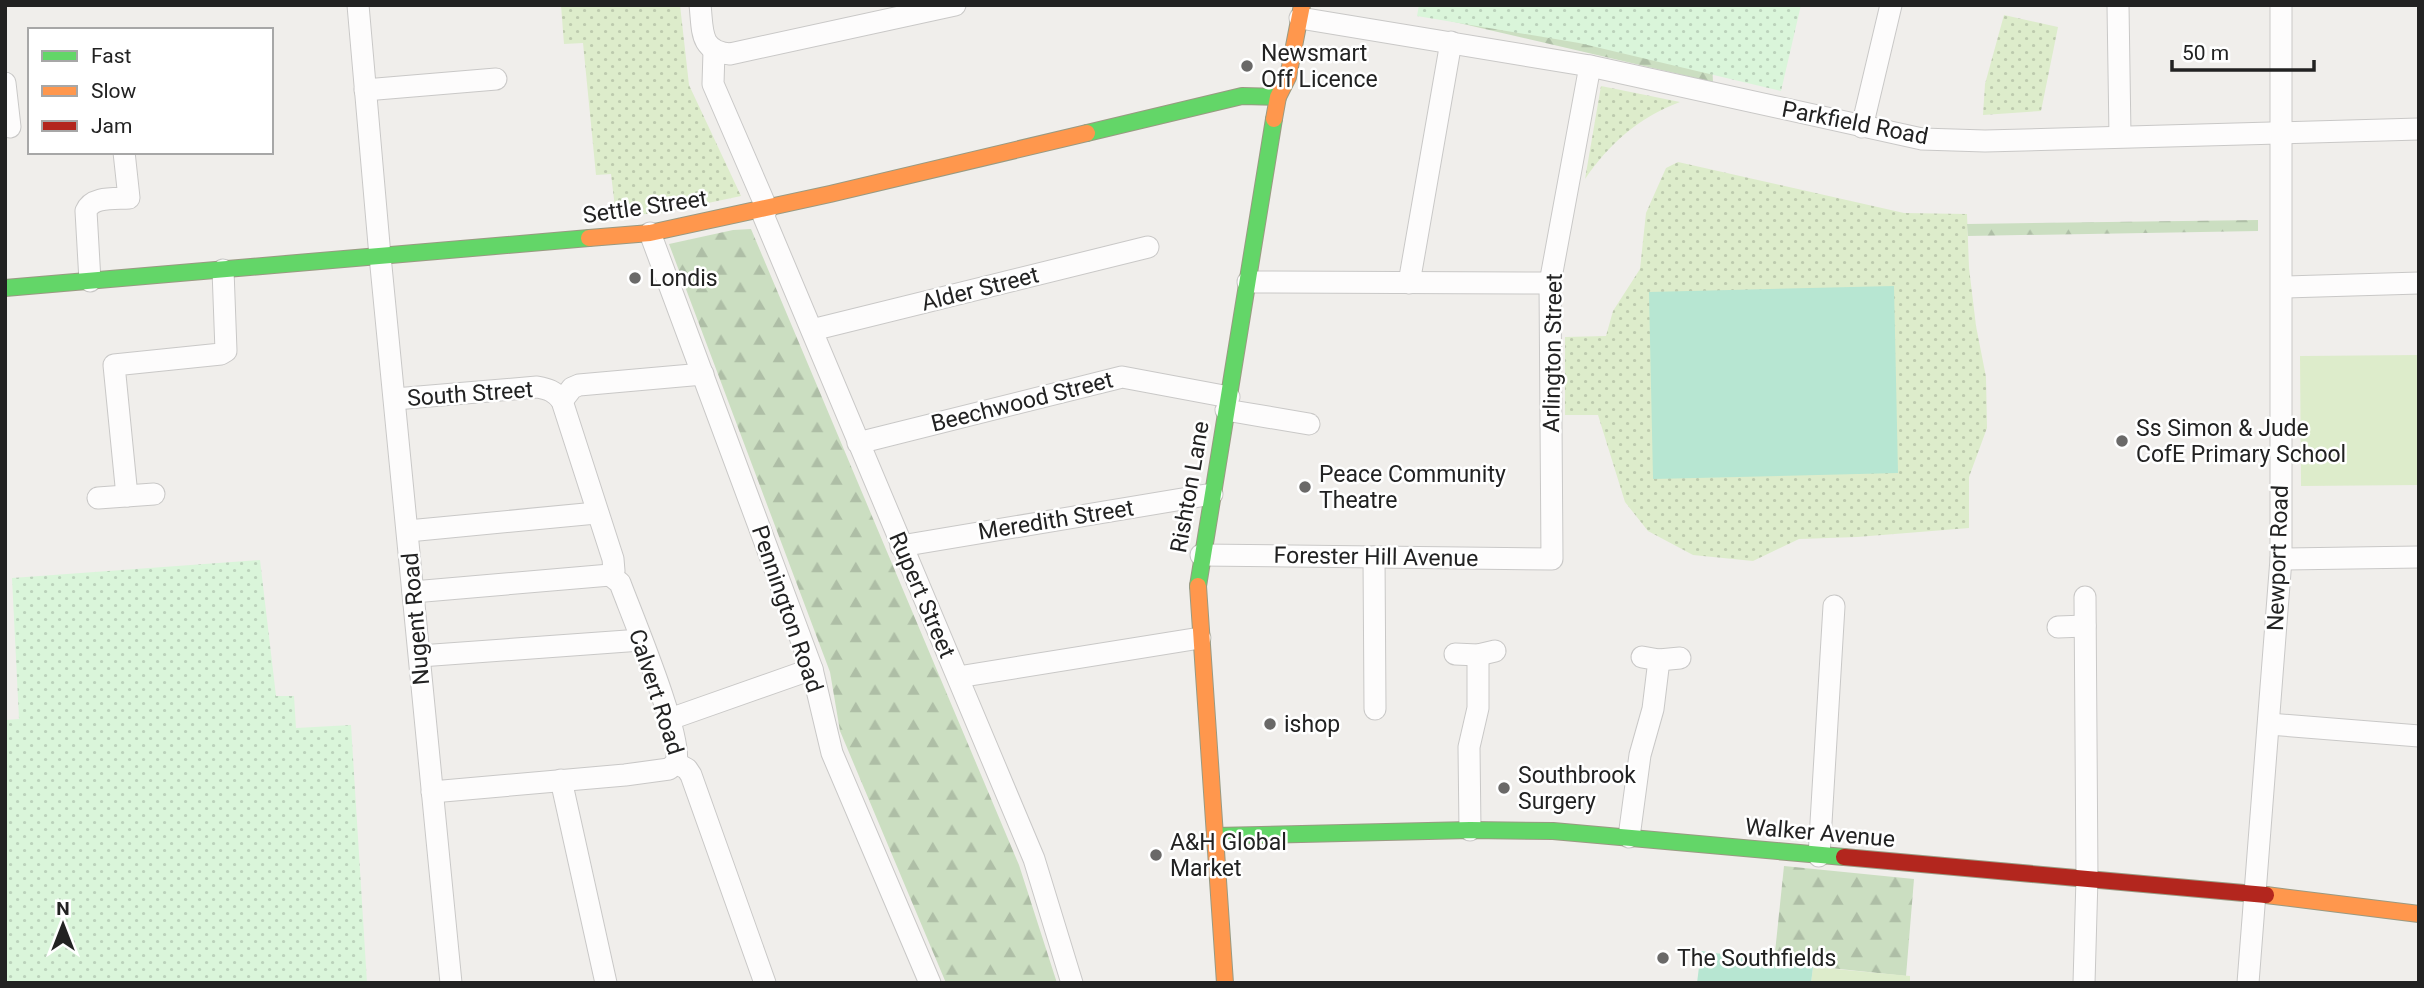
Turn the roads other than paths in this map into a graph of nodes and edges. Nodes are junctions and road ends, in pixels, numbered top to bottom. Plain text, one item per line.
1 (358, 5) edge
2 (700, 5) edge
3 (955, 5) edge
4 (1891, 5) edge
5 (2118, 5) edge
6 (2281, 5) edge
7 (1301, 11) edge
8 (1451, 42) junction
9 (714, 51) junction
10 (1590, 66) junction
11 (496, 79) dead end
12 (5, 83) edge
13 (365, 90) junction
14 (1278, 97) junction
15 (15, 127) edge
16 (1863, 127) junction
17 (2419, 129) edge
18 (2279, 133) junction
19 (2120, 136) junction
20 (124, 154) edge
21 (759, 211) junction
22 (657, 232) junction
23 (1148, 247) dead end
24 (380, 256) junction
25 (223, 270) junction
26 (90, 281) junction
27 (1248, 282) junction
28 (1409, 283) junction
29 (1550, 283) junction
30 (2419, 283) edge
31 (2282, 287) junction
32 (5, 288) edge
33 (812, 330) junction
34 (703, 374) junction
35 (394, 399) junction
36 (562, 401) junction
37 (1227, 403) junction
38 (1309, 424) dead end
39 (858, 443) junction
40 (154, 494) dead end
41 (1212, 494) junction
42 (127, 496) junction
43 (98, 498) dead end
44 (596, 513) junction
45 (408, 531) junction
46 (901, 546) junction
47 (1201, 555) junction
48 (1374, 557) junction
49 (2419, 557) edge
50 (1552, 559) joint
51 (2281, 559) junction
52 (610, 575) junction
53 (413, 592) junction
54 (2085, 597) dead end
55 (1834, 606) dead end
56 (2085, 626) junction
57 (2058, 627) dead end
58 (1200, 638) junction
59 (641, 640) junction
60 (1455, 654) dead end
61 (420, 656) junction
62 (1660, 659) dead end
63 (812, 669) junction
64 (958, 677) junction
65 (1375, 709) dead end
66 (670, 719) junction
67 (2269, 724) junction
68 (2412, 741) edge
69 (676, 763) junction
70 (561, 780) junction
71 (432, 792) junction
72 (1470, 830) junction
73 (1215, 836) junction
74 (1629, 837) junction
75 (1819, 856) junction
76 (2087, 878) junction
77 (2254, 894) junction
78 (2419, 914) edge
79 (450, 983) edge
80 (606, 983) edge
81 (765, 983) edge
82 (930, 983) edge
83 (1072, 983) edge
84 (1224, 983) edge
85 (2084, 983) edge
86 (2248, 983) edge

1 - 13 street, Nugent Road
2 - 9 street
3 - 9 street
4 - 16 street
5 - 19 street
6 - 18 street, Newport Road
7 - 8 street, Parkfield Road
7 - 14 street, Rishton Lane
8 - 10 street, Parkfield Road
8 - 28 street
9 - 21 street, Rupert Street
10 - 16 street, Parkfield Road
10 - 29 street, Arlington Street
11 - 13 street
12 - 15 street
13 - 24 street, Nugent Road
14 - 21 street, Settle Street
14 - 27 street, Rishton Lane
16 - 19 street, Parkfield Road
17 - 18 street, Parkfield Road
18 - 19 street, Parkfield Road
18 - 31 street, Newport Road
20 - 26 street
21 - 22 street, Settle Street
21 - 33 street, Rupert Street
22 - 24 street, Settle Street
22 - 34 street, Pennington Road
23 - 33 street, Alder Street
24 - 25 street, Settle Street
24 - 35 street, Nugent Road
25 - 26 street, Settle Street
25 - 42 street
26 - 32 street, Settle Street
27 - 28 street
27 - 37 street, Rishton Lane
28 - 29 street
29 - 50 street, Arlington Street
30 - 31 street
31 - 51 street, Newport Road
33 - 39 street, Rupert Street
34 - 36 street, South Street
34 - 63 street, Pennington Road
35 - 36 street, South Street
35 - 45 street, Nugent Road
36 - 44 street, Calvert Road
37 - 38 street, Beechwood Street
37 - 39 street, Beechwood Street
37 - 41 street, Rishton Lane
39 - 46 street, Rupert Street
40 - 42 street
41 - 46 street, Meredith Street
41 - 47 street, Rishton Lane
42 - 43 street
44 - 45 street
44 - 52 street, Calvert Road
45 - 53 street, Nugent Road
46 - 64 street, Rupert Street
47 - 48 street, Forester Hill Avenue
47 - 58 street, Rishton Lane
48 - 50 street, Forester Hill Avenue
48 - 65 street
49 - 51 street
51 - 67 street, Newport Road
52 - 53 street
52 - 59 street, Calvert Road
53 - 61 street, Nugent Road
54 - 56 street
55 - 75 street
56 - 57 street
56 - 76 street
58 - 64 street
58 - 73 street, Rishton Lane
59 - 61 street
59 - 66 street, Calvert Road
60 - 72 street
61 - 71 street, Nugent Road
62 - 74 street
63 - 66 street
63 - 82 street, Pennington Road
64 - 83 street, Rupert Street
66 - 69 street, Calvert Road
67 - 68 street
67 - 77 street, Newport Road
69 - 70 street
69 - 81 street, Calvert Road
70 - 71 street
70 - 80 street
71 - 79 street, Nugent Road
72 - 73 street, Walker Avenue
72 - 74 street, Walker Avenue
73 - 84 street, Rishton Lane
74 - 75 street, Walker Avenue
75 - 76 street, Walker Avenue
76 - 77 street, Walker Avenue
76 - 85 street
77 - 78 street, Walker Avenue
77 - 86 street, Newport Road

